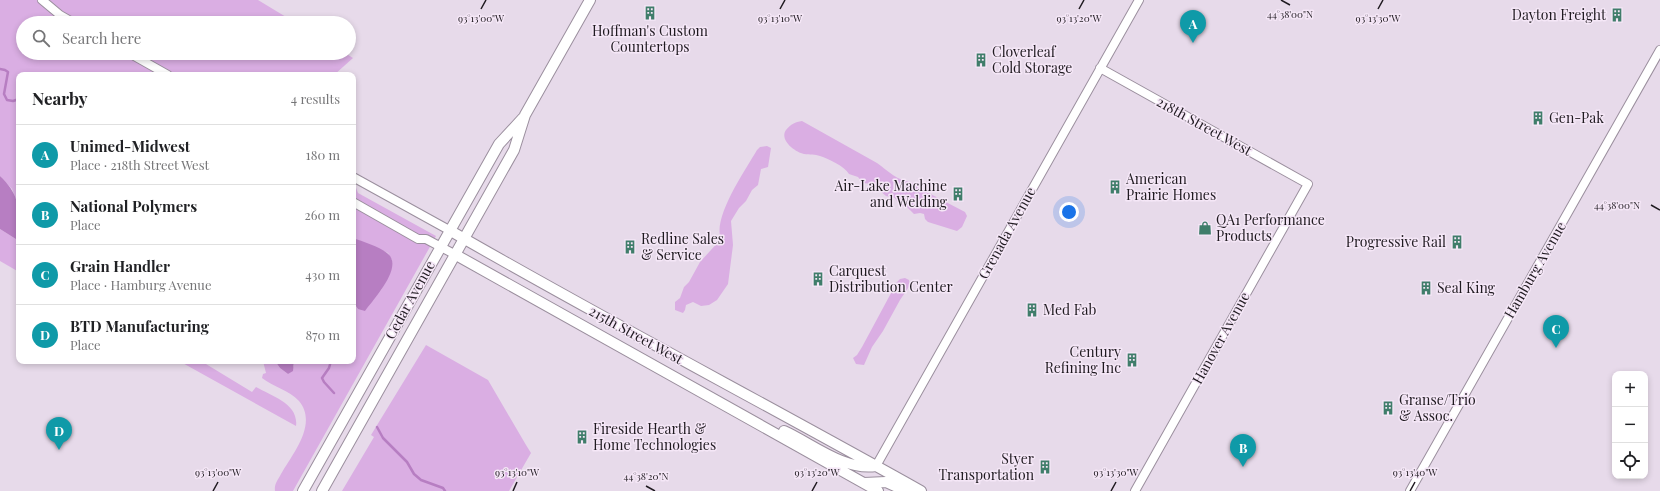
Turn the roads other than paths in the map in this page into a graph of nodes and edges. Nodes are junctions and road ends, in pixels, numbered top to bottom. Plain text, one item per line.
1 (42, 0) edge
2 (590, 0) edge
3 (1139, 0) edge
4 (62, 16) edge
5 (1660, 50) edge
6 (141, 60) edge
7 (1100, 68) junction
8 (163, 72) edge
9 (526, 115) junction
10 (356, 179) edge
11 (1308, 184) joint
12 (356, 204) edge
13 (449, 230) junction
14 (465, 239) junction
15 (441, 246) junction
16 (456, 255) junction
17 (765, 428) junction
18 (876, 466) junction
19 (862, 487) edge
20 (303, 491) edge
21 (322, 491) edge
22 (878, 491) edge
23 (906, 491) edge
24 (921, 491) edge
25 (1135, 491) edge
26 (1410, 491) edge

1 - 4 street
2 - 9 main road, Cedar Avenue
3 - 7 street, Grenada Avenue
5 - 26 street, Hamburg Avenue
6 - 8 street
7 - 11 street, 218th Street West
7 - 18 street, Grenada Avenue
9 - 13 main road, Cedar Avenue
9 - 14 main road, Cedar Avenue
10 - 13 street, 215th Street West
11 - 25 street, Hanover Avenue
12 - 15 street
13 - 14 main road, 215th Street West
13 - 15 main road, Cedar Avenue
14 - 16 main road, Cedar Avenue
14 - 18 main road, 215th Street West
15 - 16 street
15 - 20 main road, Cedar Avenue
16 - 17 main road, 215th Street West
16 - 21 main road, Cedar Avenue
17 - 18 main road
17 - 19 main road, 215th Street West
18 - 24 main road, 215th Street West
19 - 22 main road, 215th Street West
19 - 23 main road

